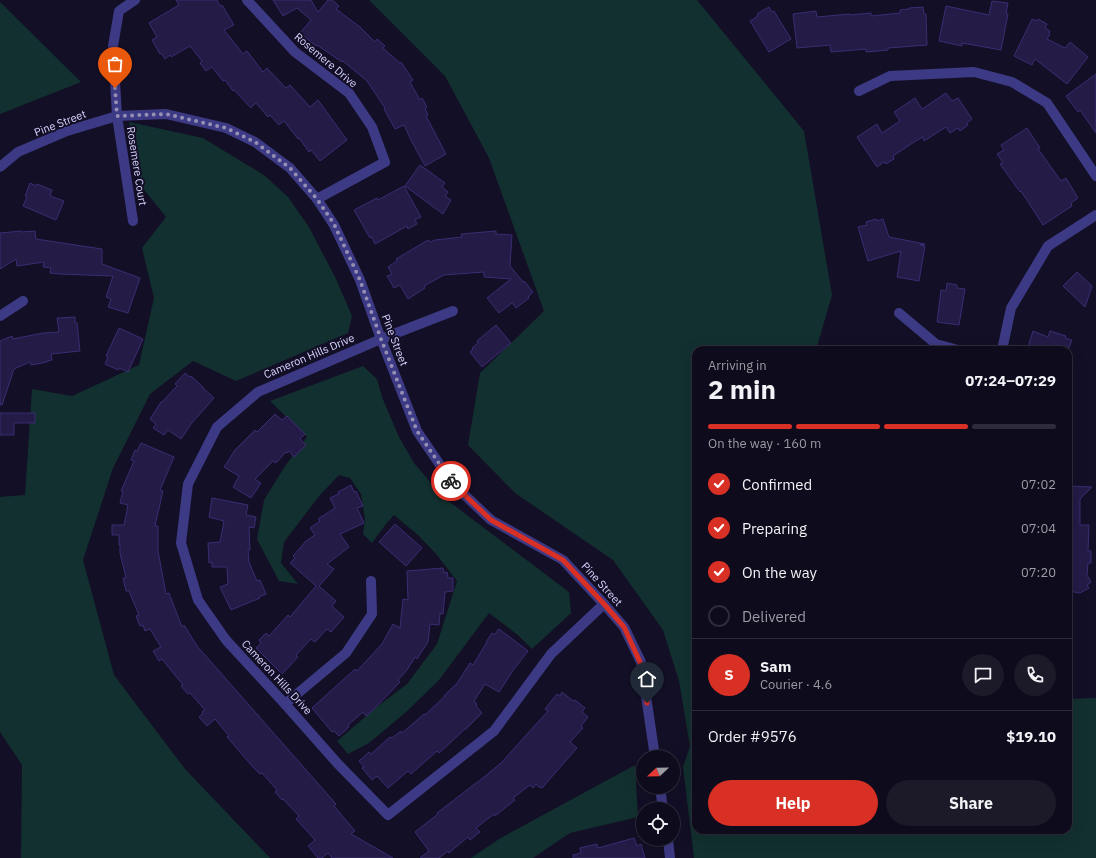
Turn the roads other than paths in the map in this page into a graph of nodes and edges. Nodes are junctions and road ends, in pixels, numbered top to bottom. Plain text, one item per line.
1 (135, 0) edge
2 (247, 0) edge
3 (860, 91) dead end
4 (117, 116) junction
5 (0, 167) edge
6 (1096, 176) edge
7 (317, 199) junction
8 (1096, 215) edge
9 (133, 221) dead end
10 (23, 301) dead end
11 (453, 311) dead end
12 (899, 313) dead end
13 (0, 316) edge
14 (381, 339) junction
15 (943, 346) edge
16 (1003, 346) edge
17 (371, 581) dead end
18 (604, 604) junction
19 (285, 704) junction
20 (654, 750) edge
21 (669, 846) edge
22 (670, 858) edge

1 - 4 street
2 - 7 street, Rosemere Drive
3 - 6 street
4 - 5 street, Pine Street
4 - 7 street, Pine Street
4 - 9 street, Rosemere Court
7 - 14 street, Pine Street
8 - 16 street
10 - 13 street
11 - 14 street, Cameron Hills Drive
12 - 15 street
14 - 18 street, Pine Street
14 - 19 street, Cameron Hills Drive
17 - 19 street
18 - 19 street, Cameron Hills Drive
18 - 20 street, Pine Street
21 - 22 street

